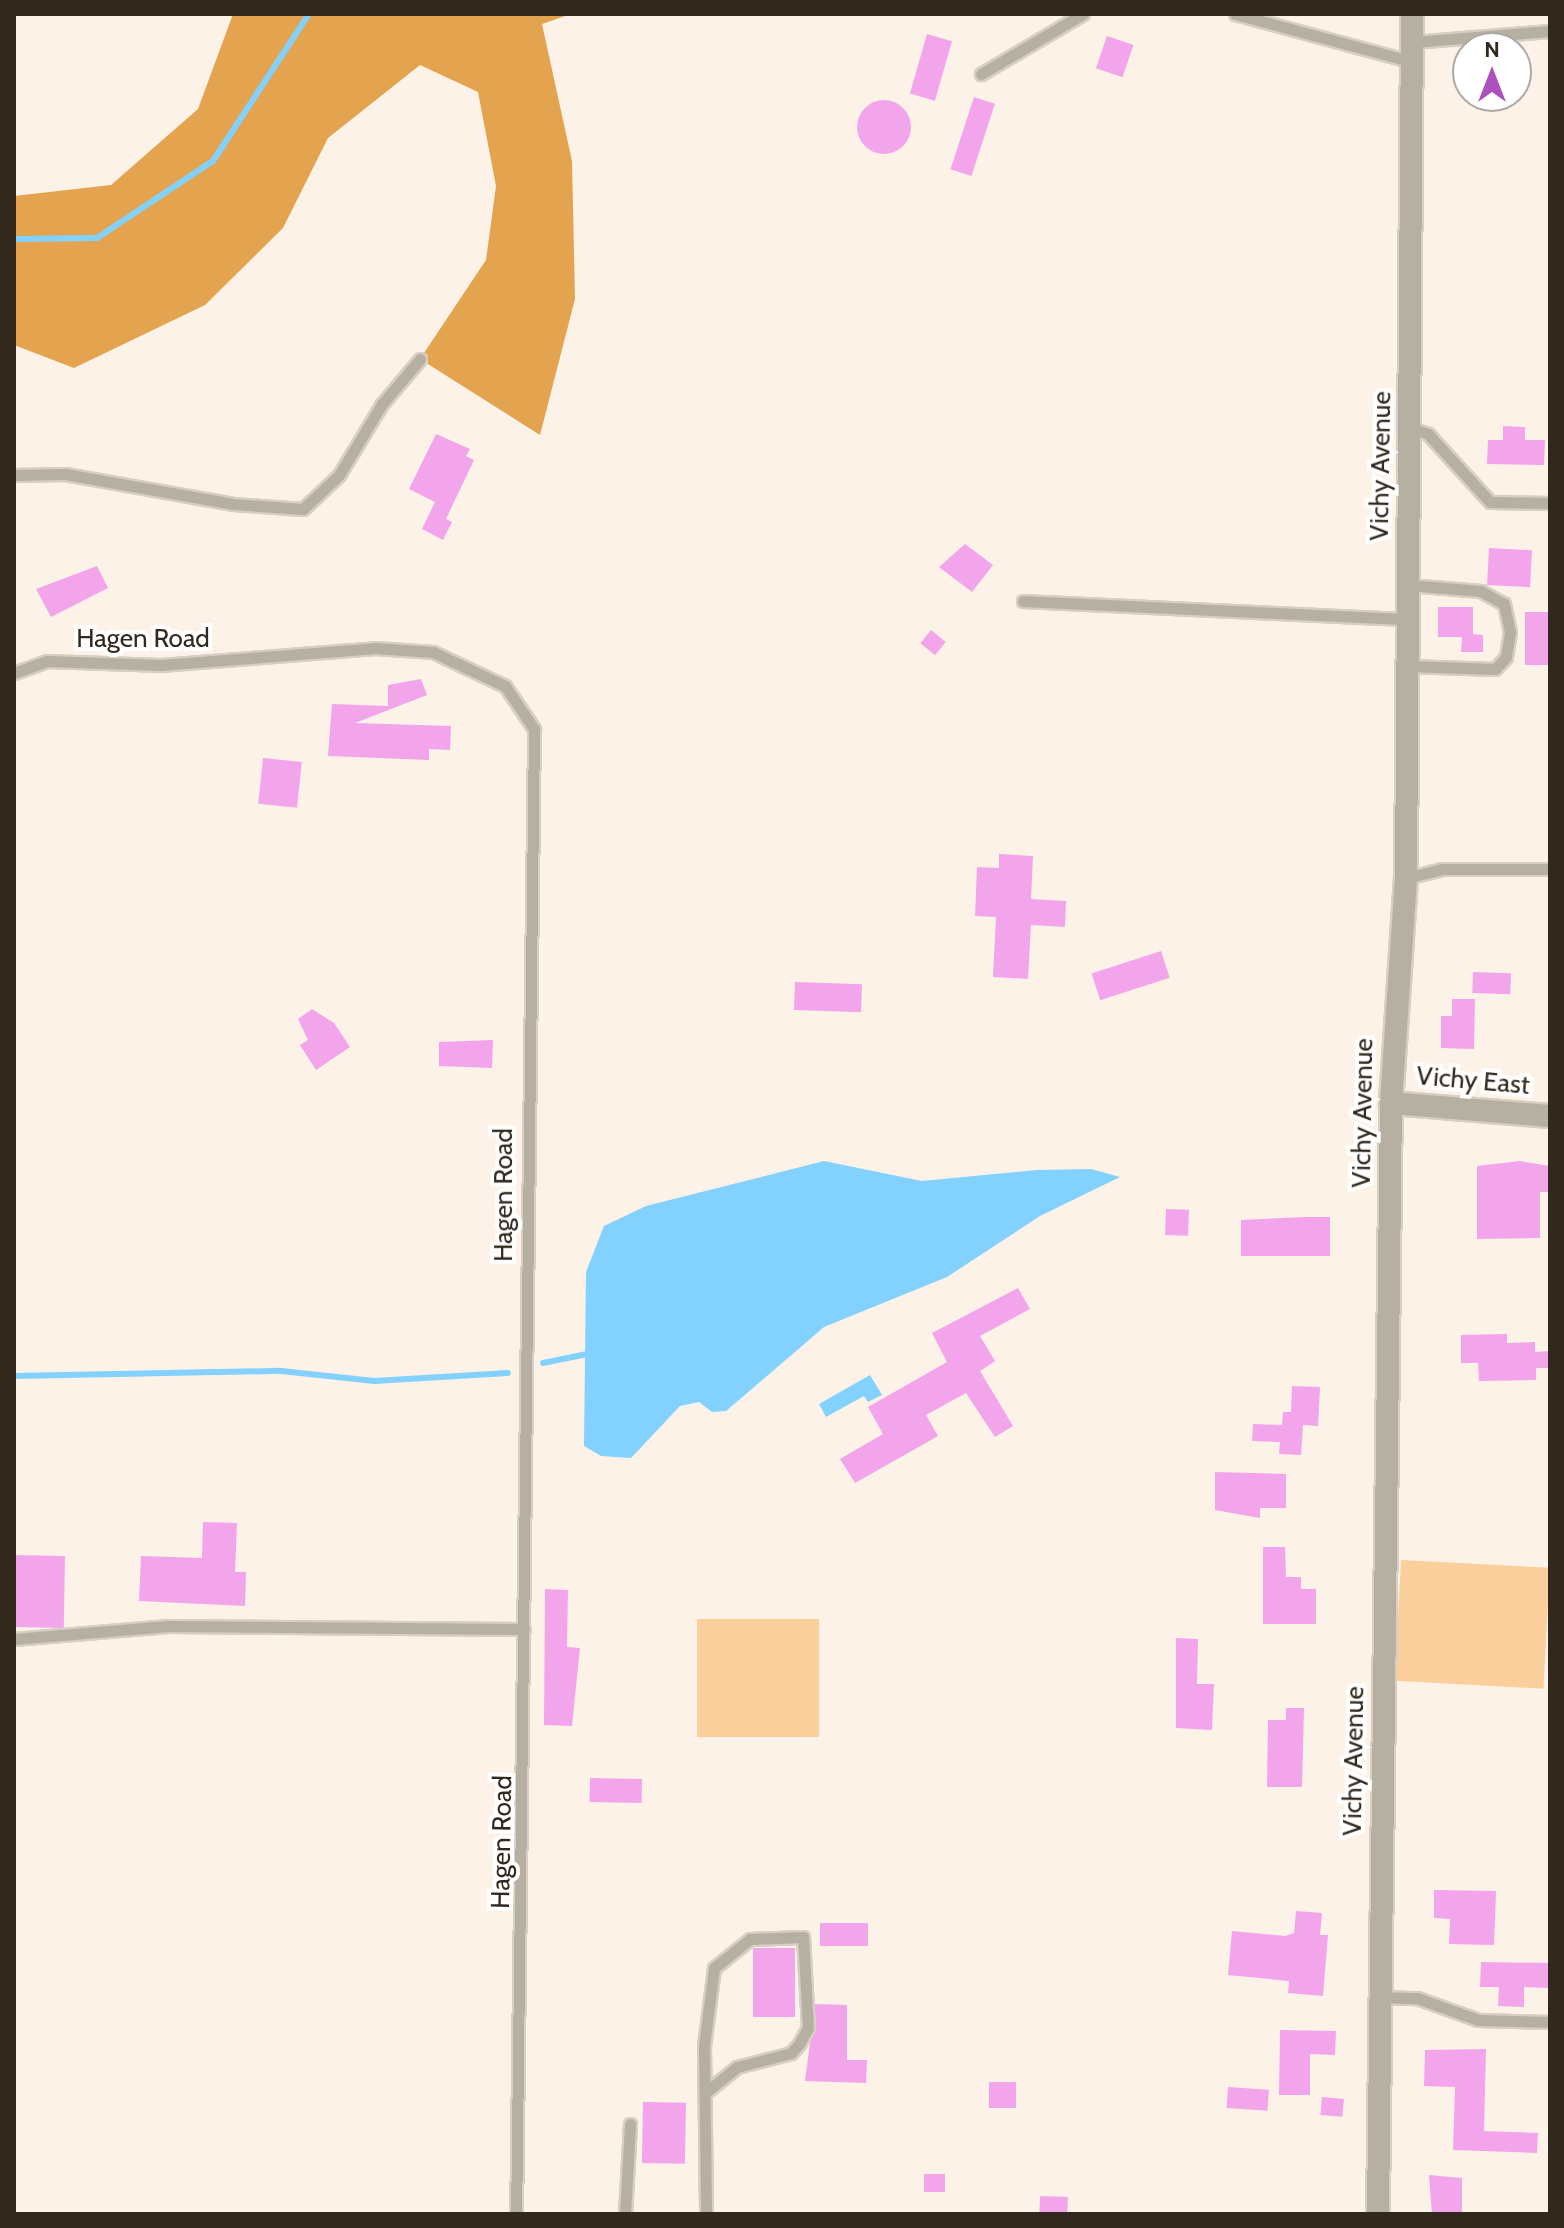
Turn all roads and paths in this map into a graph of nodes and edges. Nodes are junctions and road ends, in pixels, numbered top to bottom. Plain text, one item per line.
1 (1083, 14) edge
2 (1235, 14) edge
3 (1412, 14) edge
4 (1550, 31) edge
5 (1413, 52) junction
6 (981, 74) dead end
7 (420, 359) dead end
8 (1410, 428) junction
9 (14, 475) edge
10 (1550, 503) edge
11 (1408, 585) junction
12 (1023, 601) dead end
13 (1408, 619) junction
14 (1408, 666) junction
15 (14, 673) edge
16 (1550, 869) edge
17 (1406, 878) junction
18 (1391, 1103) junction
19 (1550, 1116) edge
20 (524, 1629) junction
21 (14, 1639) edge
22 (1380, 1997) junction
23 (1550, 2022) edge
24 (705, 2093) junction
25 (630, 2124) dead end
26 (516, 2214) edge
27 (625, 2214) edge
28 (706, 2214) edge
29 (1378, 2214) edge

1 - 6 lane
2 - 5 lane
3 - 5 street, Vichy Avenue
4 - 5 lane
5 - 8 street, Vichy Avenue
7 - 9 lane
8 - 10 lane
8 - 11 street, Vichy Avenue
11 - 13 street, Vichy Avenue
11 - 14 lane
12 - 13 lane
13 - 14 street, Vichy Avenue
14 - 17 street, Vichy Avenue
15 - 20 lane, Hagen Road
16 - 17 lane
17 - 18 street, Vichy Avenue
18 - 19 street, Vichy East
18 - 22 street, Vichy Avenue
20 - 21 lane
20 - 26 lane, Hagen Road
22 - 23 lane
22 - 29 street, Vichy Avenue
24 - 24 lane
24 - 28 lane
25 - 27 lane

